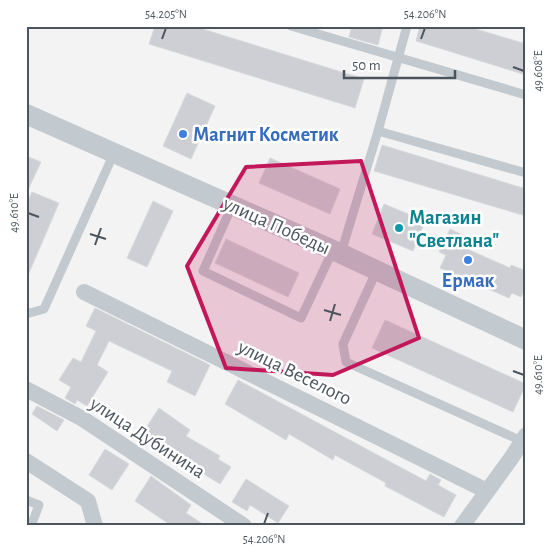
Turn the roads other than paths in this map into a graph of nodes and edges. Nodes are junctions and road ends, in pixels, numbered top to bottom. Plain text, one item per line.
1 (291, 26) edge
2 (407, 26) edge
3 (398, 56) junction
4 (526, 95) edge
5 (26, 114) edge
6 (378, 131) junction
7 (114, 153) junction
8 (526, 173) edge
9 (232, 206) junction
10 (337, 252) junction
11 (377, 270) junction
12 (84, 292) dead end
13 (26, 314) edge
14 (526, 340) edge
15 (26, 389) edge
16 (525, 440) edge
17 (519, 460) edge
18 (26, 461) edge
19 (487, 490) junction
20 (26, 500) edge
21 (31, 526) edge
22 (95, 526) edge
23 (244, 526) edge
24 (462, 526) edge

1 - 3 lane
2 - 3 lane
3 - 4 lane
3 - 6 lane
5 - 7 street, улица Победы
6 - 8 lane
6 - 10 lane
7 - 9 street, улица Победы
7 - 13 lane
9 - 10 street, улица Победы
9 - 10 lane
10 - 11 street, улица Победы
11 - 14 street, улица Победы
11 - 16 lane
12 - 19 street, улица Веселого
15 - 23 street, улица Дубинина
16 - 17 street
17 - 19 street
18 - 22 street
19 - 24 street
20 - 21 lane

